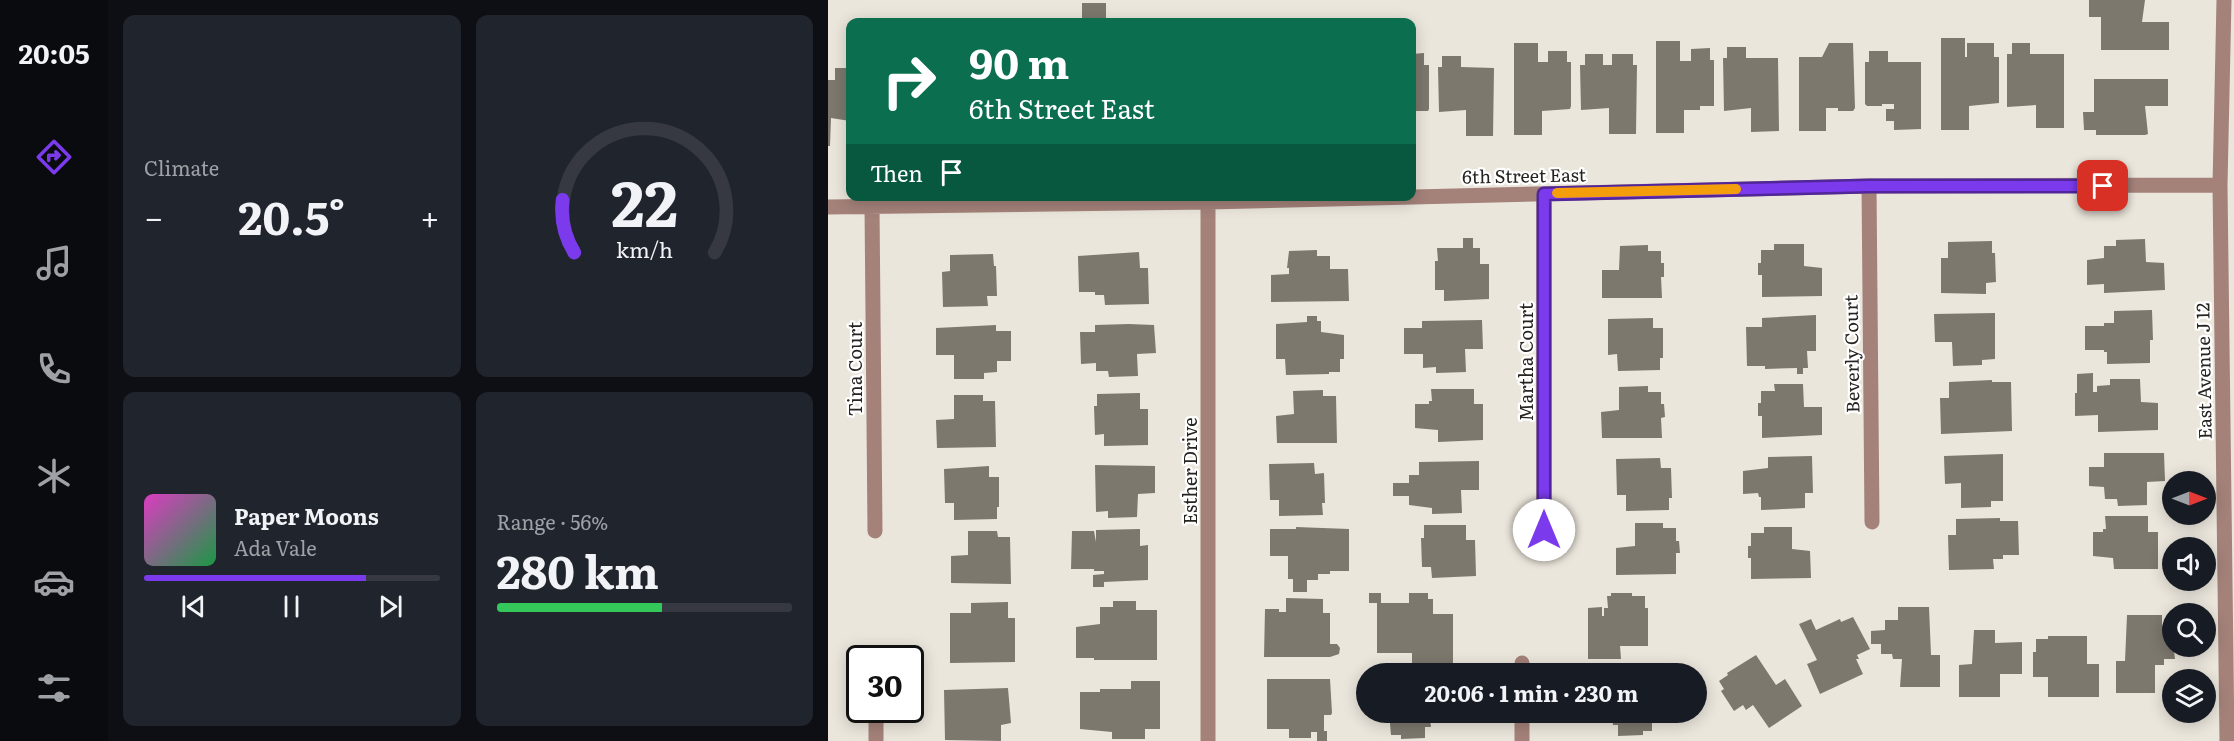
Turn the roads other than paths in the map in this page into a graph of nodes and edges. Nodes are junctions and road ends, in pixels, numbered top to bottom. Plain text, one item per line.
1 (2224, 0) edge
2 (1869, 186) junction
3 (2220, 186) junction
4 (1544, 194) junction
5 (1416, 197) edge
6 (1250, 201) edge
7 (1208, 202) junction
8 (872, 206) junction
9 (828, 207) edge
10 (2228, 462) edge
11 (1872, 522) dead end
12 (1544, 530) dead end
13 (875, 531) dead end
14 (876, 723) edge
15 (1522, 723) edge
16 (876, 741) edge
17 (1208, 741) edge
18 (1522, 741) edge
19 (2227, 741) edge

1 - 3 street, East Avenue J 12
2 - 3 street, 6th Street East
2 - 4 street, 6th Street East
2 - 11 street, Beverly Court
3 - 10 street, East Avenue J 12
4 - 5 street, 6th Street East
4 - 12 street, Martha Court
6 - 7 street, 6th Street East
7 - 8 street, 6th Street East
7 - 17 street, Esther Drive
8 - 9 street, 6th Street East
8 - 13 street, Tina Court
10 - 19 street, East Avenue J 12
14 - 16 street
15 - 18 street

